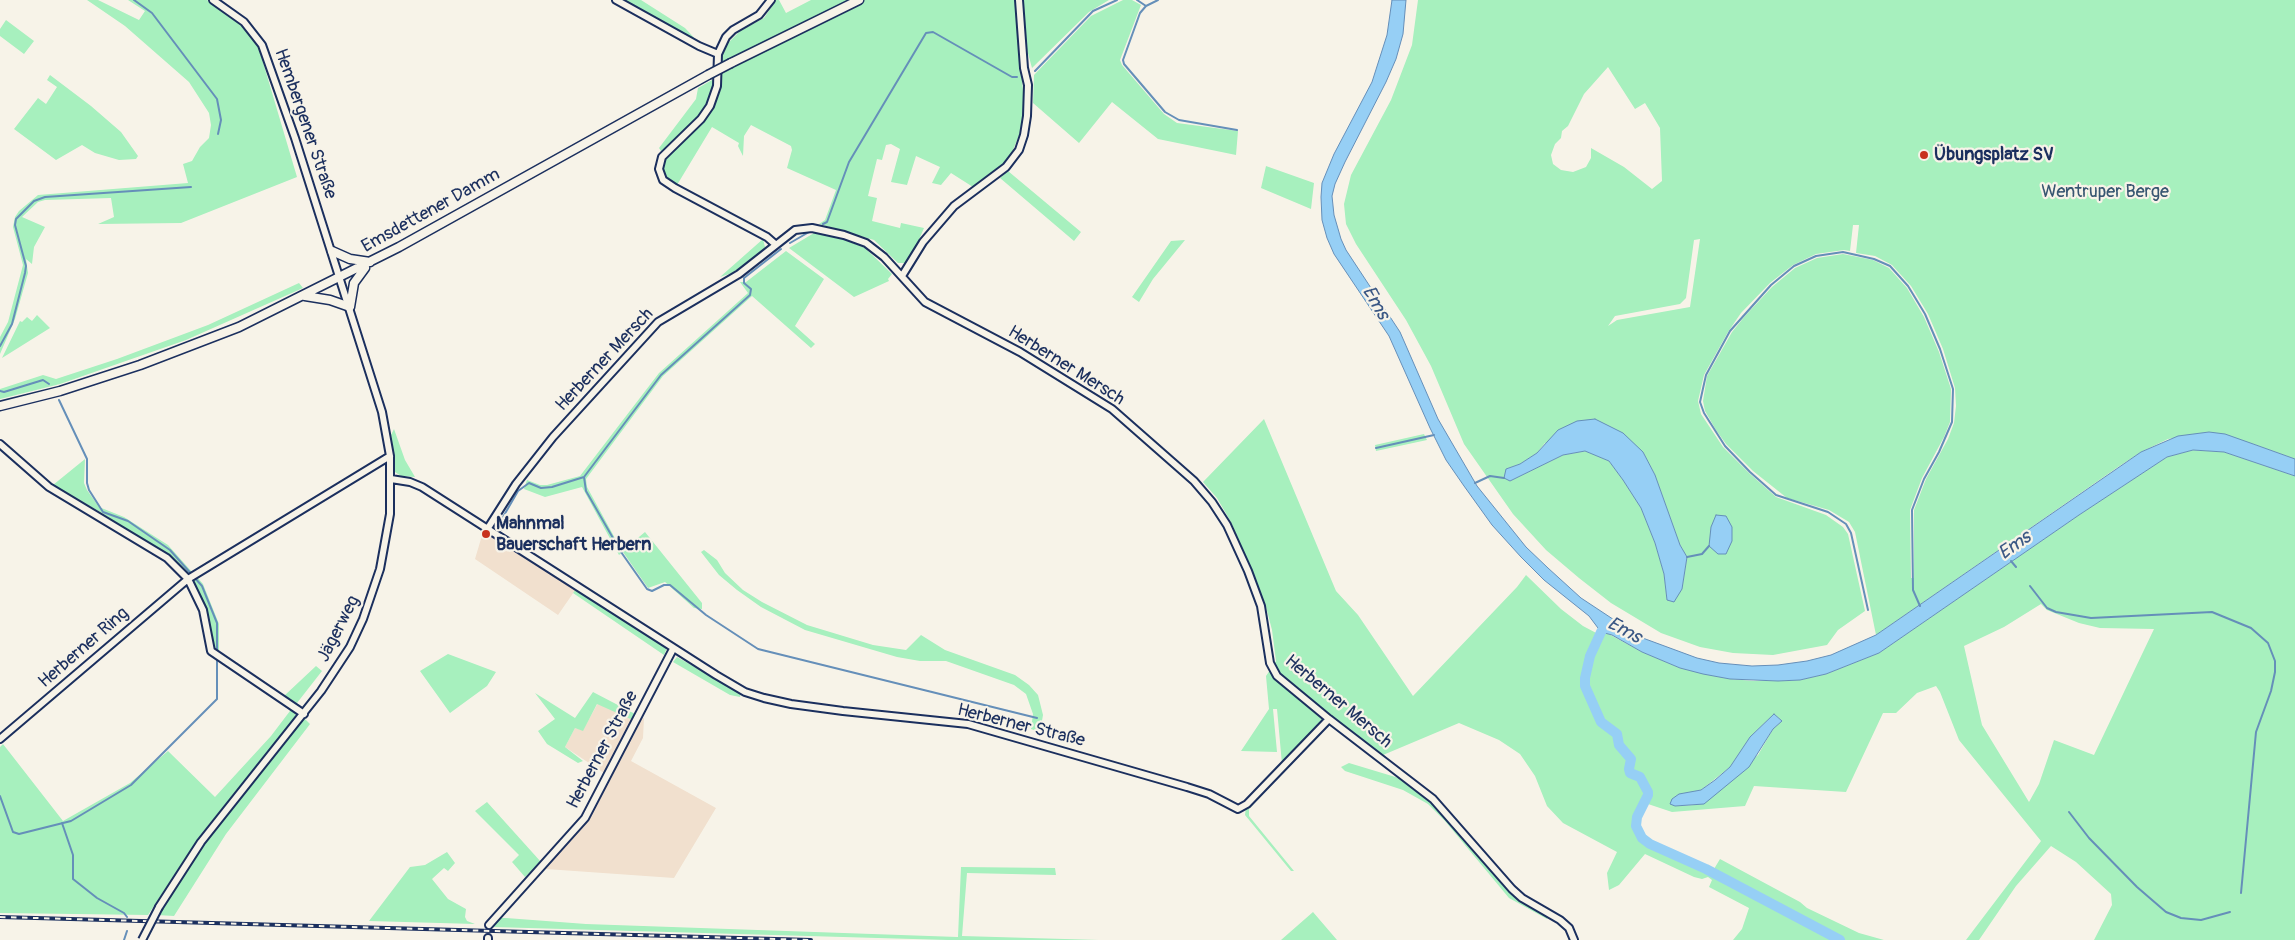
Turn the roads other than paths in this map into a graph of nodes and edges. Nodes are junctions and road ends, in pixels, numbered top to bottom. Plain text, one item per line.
1 (213, 0) edge
2 (616, 0) edge
3 (771, 0) edge
4 (858, 0) edge
5 (1019, 0) edge
6 (718, 54) junction
7 (775, 244) junction
8 (332, 251) junction
9 (370, 262) junction
10 (902, 276) junction
11 (341, 278) junction
12 (302, 296) junction
13 (350, 308) junction
14 (0, 406) edge
15 (0, 444) edge
16 (390, 456) junction
17 (390, 478) junction
18 (488, 528) junction
19 (188, 579) junction
20 (673, 649) junction
21 (304, 714) junction
22 (1329, 719) junction
23 (0, 739) edge
24 (489, 925) tunnel mouth
25 (142, 940) edge
26 (1574, 940) edge

1 - 8 street, Hembergener Straße
2 - 6 street
3 - 6 street
4 - 9 main road, Emsdettener Damm, bridge
5 - 10 street
6 - 7 street
7 - 10 street, Herberner Mersch
7 - 18 street, Herberner Mersch
8 - 9 main road
8 - 11 street, Hembergener Straße
9 - 11 main road, Emsdettener Damm
9 - 13 main road
10 - 22 street, Herberner Mersch
11 - 12 main road, Emsdettener Damm
11 - 13 street, Jägerweg
12 - 13 main road
12 - 14 main road, Emsdettener Damm
13 - 16 street, Jägerweg
15 - 19 street
16 - 17 street, Jägerweg
16 - 19 street, Herberner Ring
17 - 18 street, Herberner Straße
17 - 21 street, Jägerweg
18 - 20 street, Herberner Straße
19 - 21 street
19 - 23 street, Herberner Ring
20 - 22 street, Herberner Straße
20 - 24 street, Herberner Straße
21 - 25 street, Jägerweg, bridge
22 - 26 street, Herberner Mersch

